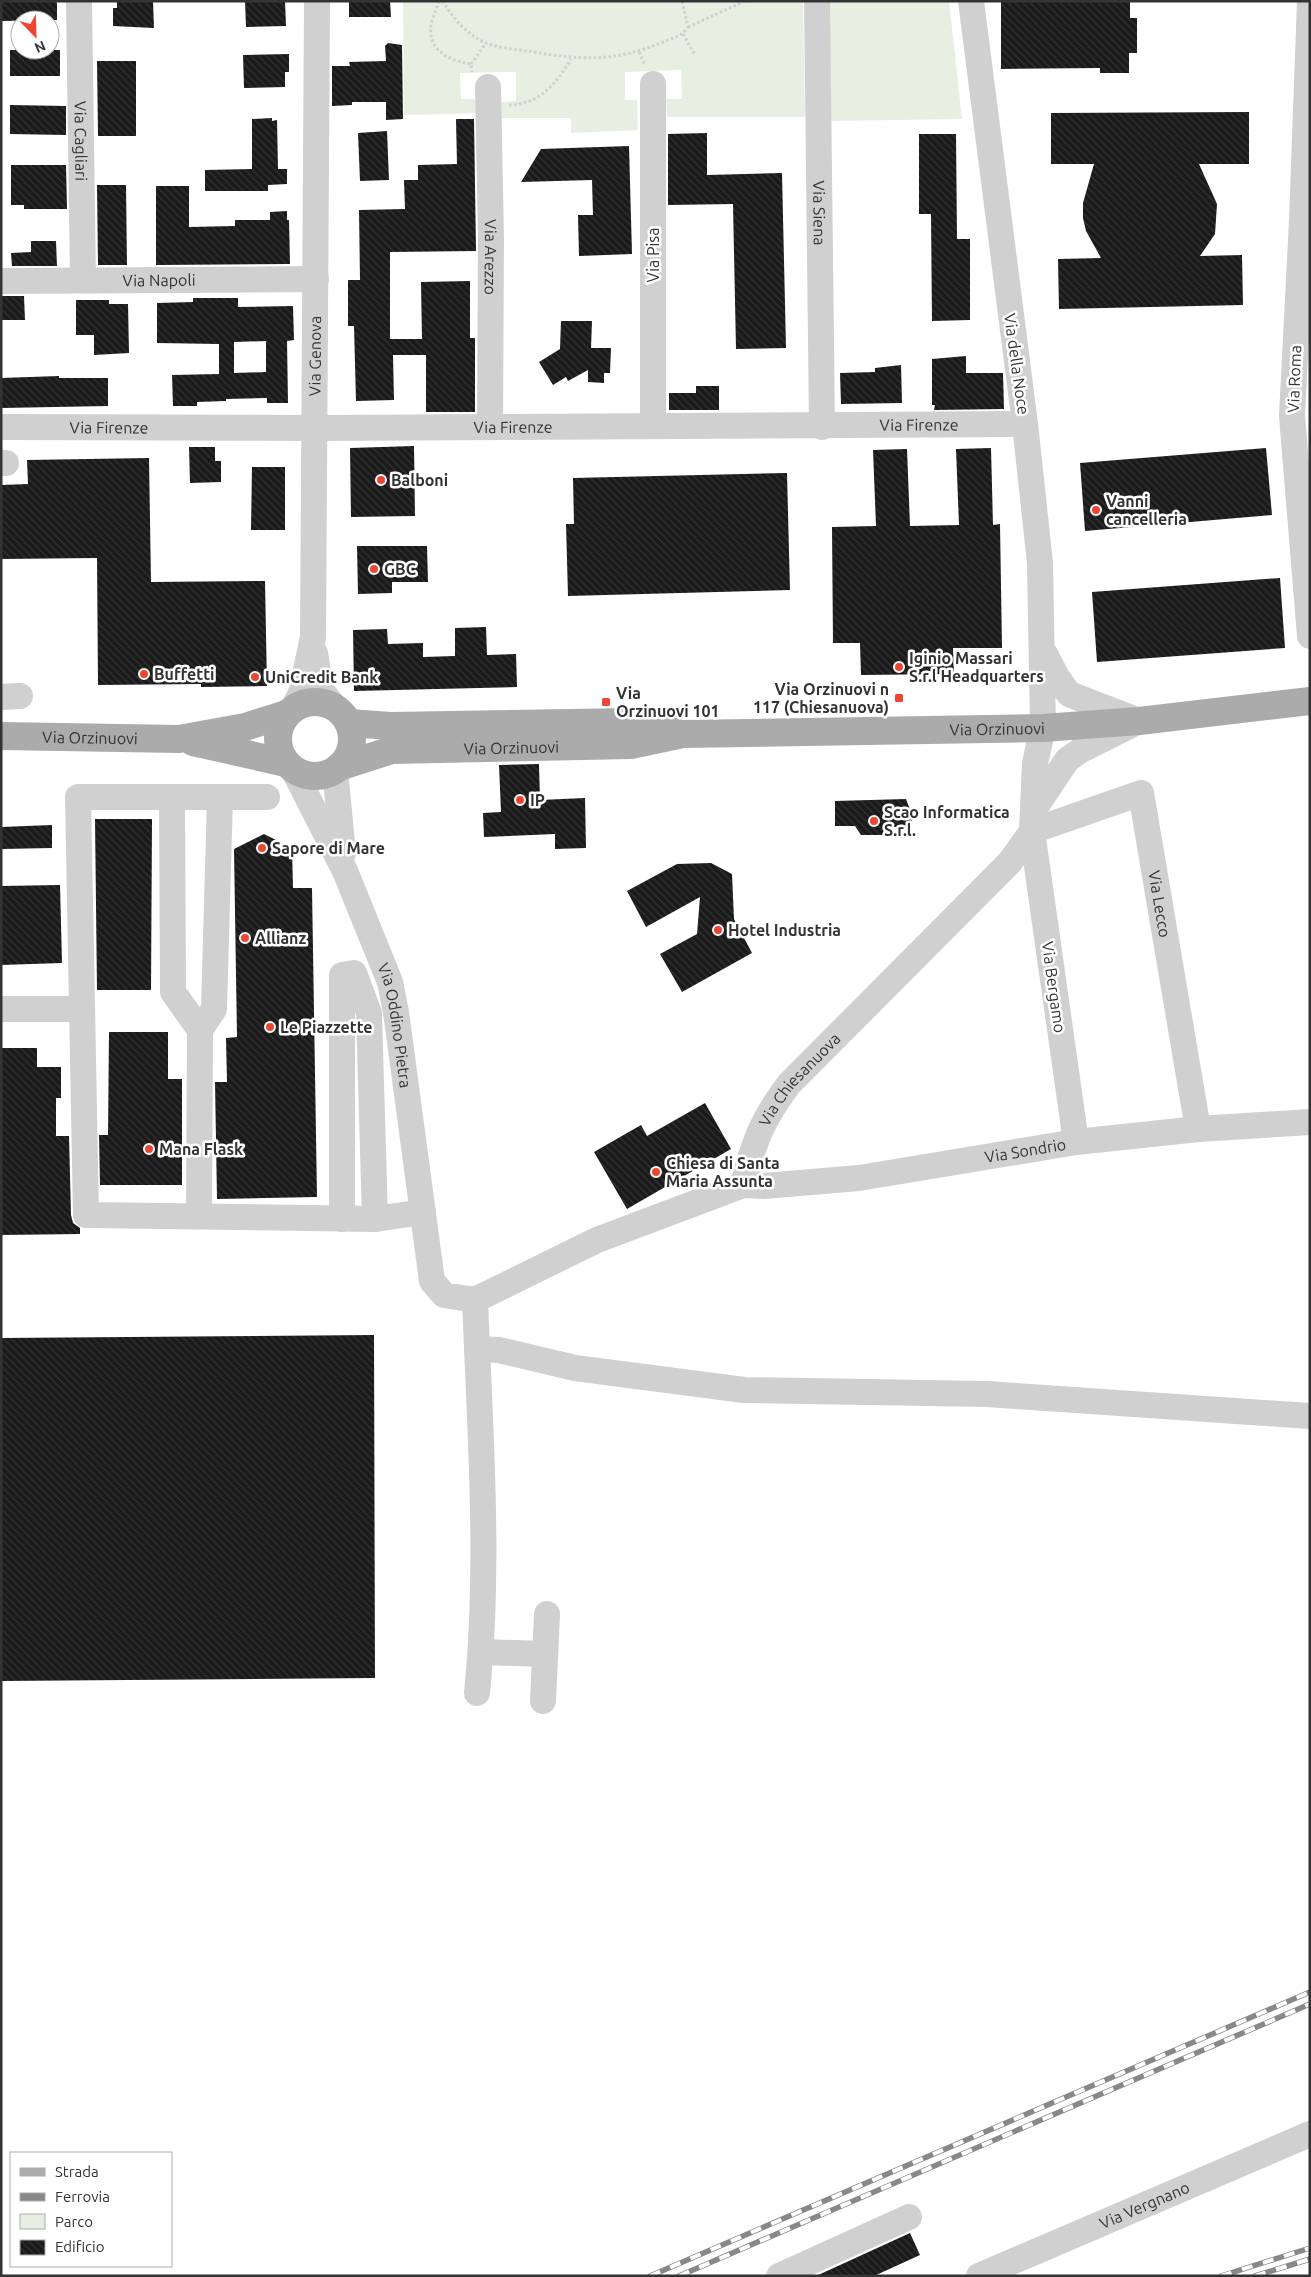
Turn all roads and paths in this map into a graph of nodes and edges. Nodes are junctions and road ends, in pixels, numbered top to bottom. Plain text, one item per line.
1 (79, 1) edge
2 (317, 1) edge
3 (439, 1) edge
4 (443, 1) edge
5 (682, 1) edge
6 (745, 1) edge
7 (817, 1) edge
8 (970, 1) edge
9 (1310, 1) edge
10 (688, 27) junction
11 (683, 34) junction
12 (486, 43) junction
13 (695, 55) dead end
14 (571, 59) junction
15 (471, 64) junction
16 (653, 84) dead end
17 (488, 96) junction
18 (1306, 219) edge
19 (1, 280) edge
20 (83, 280) junction
21 (316, 280) junction
22 (1025, 424) junction
23 (653, 426) junction
24 (1, 427) edge
25 (490, 427) junction
26 (822, 427) junction
27 (315, 428) junction
28 (1308, 586) edge
29 (1310, 636) edge
30 (313, 637) junction
31 (1043, 651) junction
32 (1310, 702) edge
33 (290, 711) junction
34 (341, 714) junction
35 (1139, 721) junction
36 (1043, 728) junction
37 (683, 734) junction
38 (1, 736) edge
39 (179, 739) junction
40 (290, 766) junction
41 (337, 768) junction
42 (172, 797) junction
43 (220, 797) junction
44 (267, 798) dead end
45 (1032, 821) junction
46 (345, 871) junction
47 (72, 1009) dead end
48 (1, 1010) edge
49 (200, 1030) junction
50 (1310, 1122) edge
51 (1198, 1128) junction
52 (1076, 1142) junction
53 (743, 1185) junction
54 (423, 1212) junction
55 (198, 1216) junction
56 (342, 1219) junction
57 (375, 1219) junction
58 (475, 1300) junction
59 (477, 1349) junction
60 (1310, 1416) edge
61 (547, 1614) dead end
62 (481, 1652) junction
63 (546, 1654) junction
64 (477, 1693) dead end
65 (543, 1702) dead end
66 (1310, 2134) edge
67 (909, 2217) dead end
68 (778, 2276) edge
69 (979, 2276) edge

1 - 20 street, Via Cagliari
2 - 21 street, Via Genova
3 - 15 path
4 - 12 path
5 - 10 path
6 - 10 path
7 - 26 street, Via Siena
8 - 22 street, Via della Noce
9 - 18 street, Via Roma
10 - 11 path
11 - 13 path
11 - 14 path
12 - 14 path
12 - 15 path
14 - 17 path
15 - 17 path
16 - 23 street, Via Pisa
17 - 25 street, Via Arezzo
18 - 28 street, Via Roma
19 - 20 street, Via Napoli
20 - 21 street, Via Napoli
21 - 27 street, Via Genova
22 - 26 street, Via Firenze
22 - 31 street, Via della Noce
23 - 25 street, Via Firenze
23 - 26 street, Via Firenze
24 - 27 street, Via Firenze
25 - 27 street, Via Firenze
27 - 30 street, Via Genova
28 - 29 street, Via Roma
30 - 33 street, Via Genova
30 - 34 street
31 - 35 street
31 - 36 street, Via della Noce
32 - 35 main road, Via Orzinuovi
33 - 34 main road, Via Orzinuovi
33 - 39 main road, Via Orzinuovi
33 - 40 main road
34 - 37 main road, Via Orzinuovi
34 - 41 main road
35 - 36 main road, Via Orzinuovi
35 - 45 street, Via Chiesanuova
36 - 37 main road, Via Orzinuovi
36 - 45 street
37 - 41 main road, Via Orzinuovi
38 - 39 main road, Via Orzinuovi
39 - 40 main road, Via Orzinuovi
40 - 41 main road, Via Orzinuovi
40 - 46 street, Via Oddino Pietra
41 - 46 street
42 - 43 street
42 - 49 street
42 - 55 street
43 - 44 street
43 - 49 street
45 - 51 street, Via Lecco
45 - 52 street, Via Bergamo
45 - 53 street, Via Chiesanuova
46 - 54 street, Via Oddino Pietra
47 - 48 street
49 - 55 street
50 - 51 street, Via Sondrio
51 - 52 street, Via Sondrio
52 - 53 street, Via Sondrio
53 - 58 street
54 - 57 street
54 - 58 street, Via Oddino Pietra
55 - 56 street
56 - 57 street
56 - 57 street
58 - 59 street
59 - 60 street
59 - 62 street
61 - 63 street
62 - 63 street
62 - 64 street
63 - 65 street
66 - 69 street, Via Vergnano
67 - 68 street

